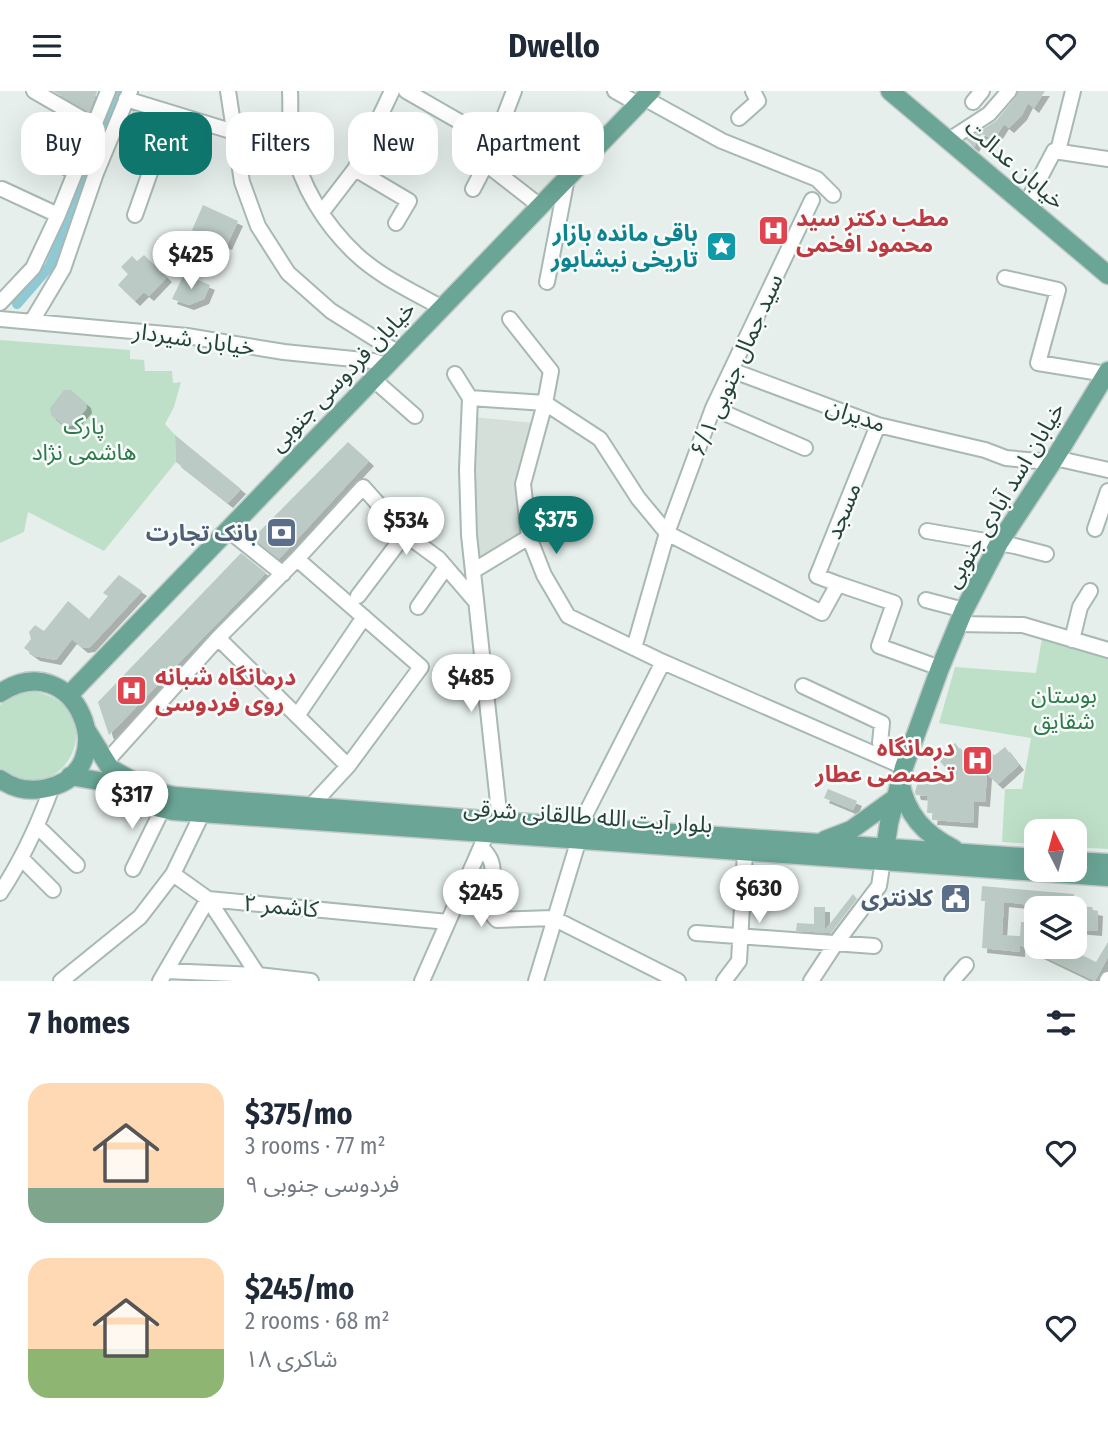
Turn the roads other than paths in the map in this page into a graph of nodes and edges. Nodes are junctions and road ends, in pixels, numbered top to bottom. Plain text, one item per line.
1 (34, 91) edge
2 (108, 91) edge
3 (228, 91) edge
4 (290, 91) edge
5 (392, 91) edge
6 (406, 91) edge
7 (514, 91) edge
8 (615, 91) edge
9 (753, 91) edge
10 (890, 91) edge
11 (1009, 91) edge
12 (1073, 91) edge
13 (128, 95) edge
14 (644, 98) edge
15 (70, 112) edge
16 (99, 112) edge
17 (169, 112) edge
18 (231, 112) edge
19 (382, 112) edge
20 (506, 112) edge
21 (452, 115) edge
22 (739, 118) dead end
23 (949, 140) junction
24 (1058, 151) junction
25 (1108, 159) edge
26 (73, 175) edge
27 (149, 175) edge
28 (241, 175) edge
29 (350, 175) edge
30 (365, 175) edge
31 (480, 175) edge
32 (500, 175) edge
33 (567, 178) junction
34 (2, 189) dead end
35 (473, 189) dead end
36 (833, 195) dead end
37 (812, 200) dead end
38 (540, 206) junction
39 (1025, 206) junction
40 (322, 212) junction
41 (58, 215) junction
42 (135, 215) dead end
43 (396, 223) dead end
44 (1108, 275) edge
45 (1005, 278) dead end
46 (547, 282) dead end
47 (0, 302) edge
48 (442, 307) junction
49 (0, 319) edge
50 (510, 319) dead end
51 (32, 321) junction
52 (392, 359) junction
53 (731, 370) junction
54 (1107, 373) edge
55 (455, 374) dead end
56 (373, 379) junction
57 (470, 398) junction
58 (545, 403) junction
59 (713, 408) junction
60 (415, 415) dead end
61 (878, 425) junction
62 (805, 448) dead end
63 (1055, 458) junction
64 (1108, 470) edge
65 (1108, 491) edge
66 (1095, 529) dead end
67 (228, 530) junction
68 (927, 531) dead end
69 (667, 533) junction
70 (405, 534) junction
71 (530, 537) junction
72 (999, 543) junction
73 (1046, 554) dead end
74 (297, 559) junction
75 (446, 567) junction
76 (473, 571) junction
77 (283, 574) junction
78 (838, 584) junction
79 (1090, 591) dead end
80 (358, 596) dead end
81 (926, 600) dead end
82 (476, 602) junction
83 (418, 607) dead end
84 (364, 617) junction
85 (960, 617) junction
86 (218, 638) junction
87 (1072, 640) junction
88 (634, 648) junction
89 (1108, 650) edge
90 (663, 662) junction
91 (940, 668) junction
92 (803, 686) dead end
93 (0, 693) edge
94 (69, 695) junction
95 (297, 716) junction
96 (87, 731) junction
97 (106, 762) junction
98 (348, 766) junction
99 (905, 766) junction
100 (70, 776) junction
101 (3, 784) edge
102 (52, 787) junction
103 (894, 799) junction
104 (311, 806) junction
105 (163, 808) junction
106 (203, 812) junction
107 (38, 827) junction
108 (579, 833) junction
109 (490, 834) junction
110 (819, 843) junction
111 (745, 852) junction
112 (960, 852) junction
113 (884, 854) junction
114 (1024, 857) edge
115 (22, 859) junction
116 (1087, 861) edge
117 (1108, 863) edge
118 (77, 865) dead end
119 (133, 869) dead end
120 (173, 874) junction
121 (1108, 877) edge
122 (53, 890) dead end
123 (0, 893) edge
124 (208, 899) junction
125 (553, 918) junction
126 (448, 922) junction
127 (696, 933) dead end
128 (741, 936) junction
129 (836, 943) junction
130 (874, 946) dead end
131 (966, 965) dead end
132 (163, 976) edge
133 (260, 979) edge
134 (61, 981) edge
135 (311, 981) edge
136 (422, 981) edge
137 (536, 981) edge
138 (678, 981) edge
139 (724, 981) edge
140 (811, 981) edge
141 (952, 981) edge

1 - 15 street
2 - 16 street
3 - 18 street
4 - 40 street
5 - 19 street
6 - 21 street
7 - 20 street
8 - 14 street
9 - 22 street
10 - 23 main road, خیابان عدالت
11 - 23 street
12 - 24 street
13 - 17 street
13 - 51 street
14 - 33 main road, خیابان فردوسی جنوبی
14 - 36 street
23 - 39 main road, خیابان عدالت
24 - 25 street
24 - 39 street
26 - 41 street
27 - 42 street
28 - 52 street
29 - 40 street
30 - 43 street
31 - 35 street
32 - 38 street
33 - 38 main road, خیابان فردوسی جنوبی
33 - 46 street
34 - 41 street
37 - 53 street, سید جمال جنوبی ۶/۱
38 - 48 main road, خیابان فردوسی جنوبی
39 - 44 main road, خیابان عدالت
40 - 48 street
41 - 47 street
45 - 54 street
48 - 52 main road, خیابان فردوسی جنوبی
49 - 51 street, خیابان شیردار
50 - 58 street
51 - 52 street, خیابان شیردار
52 - 56 main road, خیابان فردوسی جنوبی
53 - 59 street, سید جمال جنوبی ۶/۱
53 - 61 street, مدیران
54 - 63 main road, خیابان اسد آبادی جنوبی
55 - 57 street
56 - 60 street
56 - 67 main road, خیابان فردوسی جنوبی
57 - 58 street
57 - 76 street
58 - 69 street
58 - 71 street
59 - 62 street
59 - 69 street, سید جمال جنوبی ۶/۱
61 - 63 street, مدیران
61 - 78 street, مسجد
63 - 64 street, مدیران
63 - 72 main road, خیابان اسد آبادی جنوبی
65 - 66 street
67 - 77 street
67 - 94 main road, خیابان فردوسی جنوبی
68 - 72 street
69 - 78 street
69 - 88 street, سید جمال جنوبی ۶/۱
70 - 74 street
70 - 75 street
70 - 80 street
71 - 76 street
71 - 88 street
72 - 73 street
72 - 85 main road, خیابان اسد آبادی جنوبی
74 - 77 street
74 - 84 street
75 - 82 street
75 - 83 street
76 - 82 street
77 - 86 street
78 - 91 street
79 - 87 street
81 - 85 street
82 - 109 street
84 - 95 street
84 - 98 street
85 - 87 street
85 - 91 main road, خیابان اسد آبادی جنوبی
86 - 95 street
86 - 97 street
87 - 89 street
88 - 90 street
90 - 99 street
90 - 108 street
91 - 99 main road, خیابان اسد آبادی جنوبی
92 - 99 street
93 - 94 main road
94 - 96 main road, بلوار آیت الله طالقانی شرقی
95 - 98 street
96 - 97 main road, بلوار آیت الله طالقانی شرقی
96 - 100 main road
97 - 104 main road, بلوار آیت الله طالقانی شرقی
98 - 104 street
99 - 103 main road, خیابان اسد آبادی جنوبی
99 - 112 main road
100 - 102 main road
100 - 105 main road, بلوار آیت الله طالقانی شرقی
101 - 102 main road
102 - 107 street
103 - 110 main road
103 - 113 main road, خیابان اسد آبادی جنوبی
104 - 109 main road, بلوار آیت الله طالقانی شرقی
105 - 106 main road, بلوار آیت الله طالقانی شرقی
105 - 119 street
106 - 109 main road, بلوار آیت الله طالقانی شرقی
106 - 120 street
107 - 115 street
107 - 118 street
108 - 109 main road, بلوار آیت الله طالقانی شرقی
108 - 110 main road, بلوار آیت الله طالقانی شرقی
108 - 111 main road, بلوار آیت الله طالقانی شرقی
108 - 125 street
109 - 125 street
109 - 126 street
110 - 113 main road, بلوار آیت الله طالقانی شرقی
111 - 113 main road, بلوار آیت الله طالقانی شرقی
111 - 128 street
112 - 113 main road, بلوار آیت الله طالقانی شرقی
112 - 114 main road, بلوار آیت الله طالقانی شرقی
113 - 121 main road, بلوار آیت الله طالقانی شرقی
113 - 129 street
115 - 122 street
115 - 123 street
116 - 117 main road
120 - 124 street
120 - 134 street
124 - 126 street, کاشمر ۲
124 - 132 street
124 - 133 street
125 - 137 street
125 - 138 street
126 - 136 street
127 - 128 street
128 - 129 street
128 - 139 street
129 - 130 street
129 - 140 street
131 - 141 street
132 - 133 street
133 - 135 street

